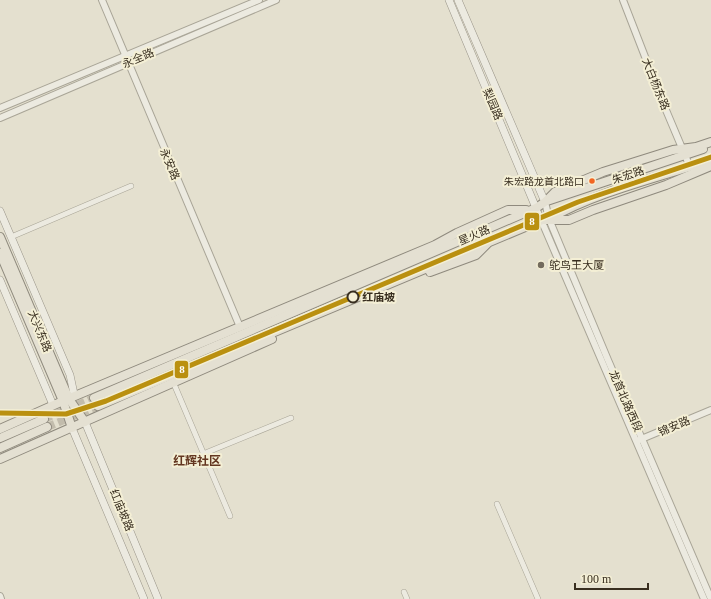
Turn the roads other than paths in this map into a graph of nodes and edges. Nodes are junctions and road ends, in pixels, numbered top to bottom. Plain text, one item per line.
1 (102, 0) edge
2 (259, 0) edge
3 (276, 0) edge
4 (450, 0) edge
5 (458, 0) edge
6 (624, 0) edge
7 (127, 60) junction
8 (0, 108) edge
9 (0, 118) edge
10 (711, 142) edge
11 (711, 147) edge
12 (685, 152) junction
13 (710, 162) edge
14 (690, 167) junction
15 (131, 186) dead end
16 (545, 202) junction
17 (533, 209) junction
18 (0, 211) edge
19 (545, 219) junction
20 (0, 237) edge
21 (11, 237) junction
22 (449, 238) junction
23 (489, 242) junction
24 (0, 253) edge
25 (428, 256) junction
26 (382, 271) junction
27 (0, 280) edge
28 (324, 295) junction
29 (275, 313) junction
30 (240, 327) junction
31 (261, 327) junction
32 (282, 330) junction
33 (262, 344) junction
34 (174, 384) junction
35 (94, 398) tunnel mouth
36 (66, 400) junction
37 (53, 405) junction
38 (98, 406) tunnel mouth
39 (711, 410) edge
40 (291, 418) dead end
41 (85, 422) junction
42 (72, 428) junction
43 (0, 429) edge
44 (0, 438) edge
45 (639, 440) junction
46 (0, 448) edge
47 (204, 454) junction
48 (0, 458) edge
49 (497, 504) dead end
50 (230, 516) dead end
51 (404, 592) dead end
52 (0, 596) edge
53 (1, 599) edge
54 (144, 599) edge
55 (158, 599) edge
56 (407, 599) edge
57 (538, 599) edge
58 (704, 599) edge
59 (711, 599) edge

1 - 7 street, 永安路
2 - 7 street, 永全路
3 - 7 street, 永全路
4 - 17 main road, 梨园路
5 - 16 main road, 梨园路
6 - 12 street, 大白杨东路
7 - 8 street, 永全路
7 - 9 street, 永全路
7 - 30 street, 永安路
10 - 12 main road
11 - 12 main road, 朱宏路
12 - 14 street, 大白杨东路
12 - 16 main road, 朱宏路
13 - 14 main road, 朱宏路
13 - 19 main road
14 - 19 main road, 朱宏路
15 - 21 street
16 - 17 main road, 星火路
16 - 19 street, 龙首北路西段
17 - 19 street, 龙首北路西段
17 - 22 main road
17 - 25 main road, 星火路
18 - 21 main road
19 - 23 main road, 星火路
19 - 45 street, 龙首北路西段
20 - 36 main road, 大兴东路
21 - 36 main road
22 - 25 main road
22 - 26 main road
23 - 32 main road, 星火路
23 - 33 main road
24 - 36 main road, 大兴东路
25 - 26 main road, 星火路
26 - 28 main road, 星火路
27 - 37 main road
28 - 29 main road
28 - 31 main road, 星火路
29 - 30 main road
29 - 31 main road
30 - 36 main road
31 - 35 main road, 星火路
32 - 33 main road
32 - 38 main road, 星火路
33 - 34 main road
34 - 41 main road
34 - 47 street
36 - 37 main road
36 - 41 main road, 大兴东路
36 - 42 main road, 大兴东路
37 - 43 main road
39 - 45 street, 锦安路
40 - 47 street
41 - 42 main road
41 - 55 main road, 红庙坡路
42 - 48 main road
42 - 54 main road, 红庙坡路
44 - 46 main road
45 - 58 street, 龙首北路西段
45 - 59 street, 龙首北路西段
47 - 50 street
49 - 57 street
51 - 56 street
52 - 53 street

